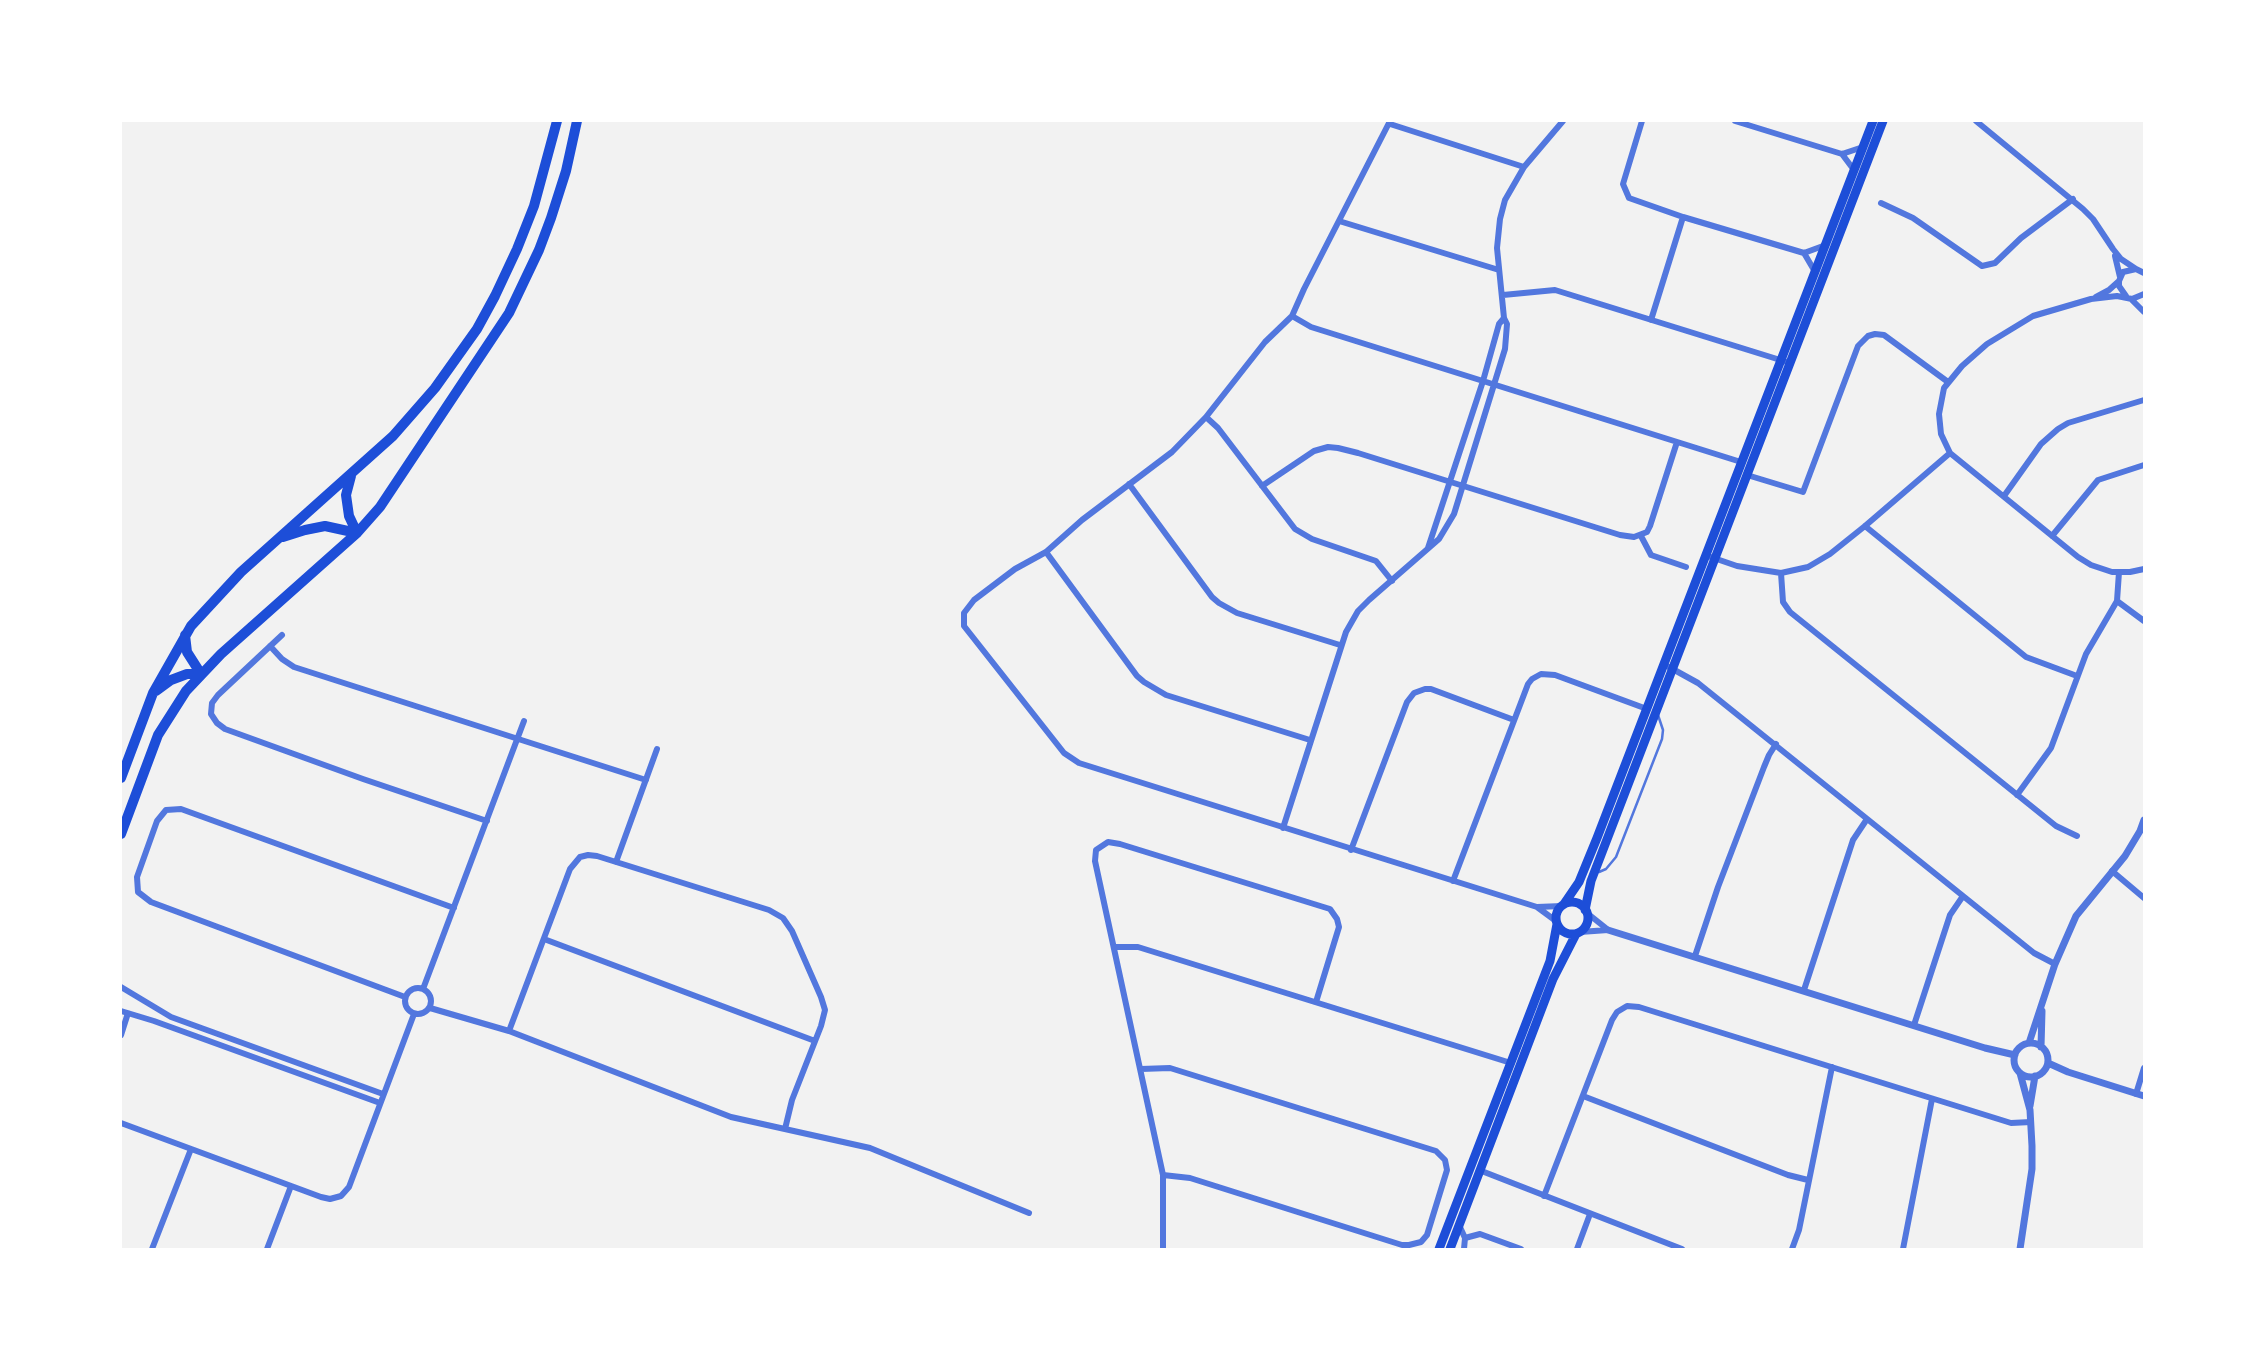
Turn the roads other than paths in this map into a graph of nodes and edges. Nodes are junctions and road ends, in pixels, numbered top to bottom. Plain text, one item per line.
1 (556, 121) edge
2 (577, 121) edge
3 (1563, 121) edge
4 (1642, 121) edge
5 (1735, 121) edge
6 (1873, 121) edge
7 (1884, 121) edge
8 (1976, 121) edge
9 (1390, 122) edge
10 (1863, 147) junction
11 (1842, 154) junction
12 (1524, 167) junction
13 (1854, 170) junction
14 (2073, 199) junction
15 (1881, 203) dead end
16 (1683, 217) junction
17 (1339, 221) junction
18 (1823, 246) junction
19 (2113, 249) junction
20 (1804, 253) junction
21 (1499, 270) junction
22 (2141, 270) edge
23 (1814, 271) junction
24 (2119, 279) junction
25 (2144, 294) edge
26 (1503, 295) junction
27 (2129, 298) junction
28 (2091, 299) junction
29 (2144, 312) edge
30 (1292, 316) junction
31 (1504, 318) junction
32 (1651, 320) junction
33 (1780, 360) junction
34 (1790, 363) junction
35 (1483, 381) junction
36 (1948, 383) junction
37 (1495, 385) junction
38 (2144, 400) edge
39 (1206, 417) junction
40 (1677, 442) junction
41 (1950, 453) junction
42 (1741, 462) junction
43 (2144, 465) edge
44 (352, 474) junction
45 (1748, 475) junction
46 (1451, 482) junction
47 (1129, 484) junction
48 (1262, 485) junction
49 (1463, 486) junction
50 (2004, 496) junction
51 (1865, 526) junction
52 (357, 533) junction
53 (1641, 536) junction
54 (2052, 536) junction
55 (278, 539) junction
56 (1428, 549) junction
57 (1046, 552) junction
58 (1710, 557) junction
59 (1686, 567) dead end
60 (2144, 569) edge
61 (2119, 572) junction
62 (1781, 573) junction
63 (1392, 581) junction
64 (2117, 601) junction
65 (2144, 621) edge
66 (185, 635) junction
67 (282, 635) dead end
68 (1340, 645) junction
69 (270, 646) junction
70 (1663, 664) junction
71 (1673, 669) junction
72 (201, 674) junction
73 (2077, 676) junction
74 (153, 693) junction
75 (1651, 711) junction
76 (1514, 720) junction
77 (524, 721) dead end
78 (517, 739) junction
79 (1310, 740) junction
80 (1776, 744) junction
81 (657, 749) dead end
82 (121, 778) edge
83 (646, 780) junction
84 (2017, 795) junction
85 (1867, 819) junction
86 (2144, 820) edge
87 (487, 821) junction
88 (1283, 828) junction
89 (121, 834) edge
90 (2077, 836) dead end
91 (1351, 850) junction
92 (616, 862) junction
93 (2112, 871) junction
94 (1595, 873) junction
95 (1453, 881) junction
96 (1964, 896) junction
97 (2144, 898) edge
98 (1563, 905) junction
99 (1537, 907) junction
100 (454, 908) junction
101 (1586, 911) junction
102 (1557, 923) junction
103 (1608, 930) junction
104 (1578, 933) junction
105 (544, 939) junction
106 (1114, 947) junction
107 (1695, 956) junction
108 (2055, 964) junction
109 (121, 987) edge
110 (423, 989) junction
111 (1804, 990) junction
112 (405, 997) junction
113 (1315, 1002) junction
114 (2042, 1004) junction
115 (430, 1007) junction
116 (124, 1012) edge
117 (414, 1014) junction
118 (1914, 1025) junction
119 (509, 1031) junction
120 (121, 1035) edge
121 (815, 1041) junction
122 (2029, 1043) junction
123 (2041, 1047) junction
124 (2015, 1055) junction
125 (1511, 1063) junction
126 (2048, 1063) junction
127 (1832, 1067) junction
128 (2144, 1068) edge
129 (1141, 1069) junction
130 (2020, 1073) junction
131 (2035, 1076) junction
132 (383, 1094) junction
133 (2136, 1094) junction
134 (1583, 1096) junction
135 (2144, 1097) edge
136 (1932, 1099) junction
137 (380, 1103) junction
138 (2030, 1110) junction
139 (2031, 1122) junction
140 (121, 1123) edge
141 (785, 1129) junction
142 (191, 1149) junction
143 (1475, 1169) junction
144 (1163, 1175) junction
145 (1808, 1180) junction
146 (291, 1186) junction
147 (1544, 1196) junction
148 (1029, 1213) dead end
149 (1590, 1214) junction
150 (1459, 1225) junction
151 (1465, 1238) junction
152 (152, 1249) edge
153 (267, 1249) edge
154 (1163, 1249) edge
155 (1439, 1249) edge
156 (1450, 1249) edge
157 (1464, 1249) edge
158 (1521, 1249) edge
159 (1577, 1249) edge
160 (1682, 1249) edge
161 (1792, 1249) edge
162 (1903, 1249) edge
163 (2020, 1249) edge

1 - 44 main road
2 - 52 main road
3 - 12 street
4 - 16 street
5 - 11 street
6 - 10 main road
7 - 34 main road
8 - 14 street
9 - 12 street
9 - 17 street
10 - 11 street
10 - 13 main road
11 - 13 street
12 - 21 street
13 - 18 main road
14 - 15 street
14 - 19 street
16 - 20 street
16 - 32 street
17 - 21 street
17 - 30 street
18 - 20 street
18 - 23 main road
19 - 22 street
19 - 24 street
20 - 23 street
21 - 26 street
22 - 24 street
23 - 33 main road
24 - 27 street
24 - 28 street
25 - 27 street
26 - 31 street
26 - 32 street
27 - 28 street
27 - 29 street
28 - 36 street
30 - 35 street
30 - 39 street
31 - 35 street
31 - 37 street
32 - 33 street
33 - 34 street
33 - 42 main road
34 - 45 main road
35 - 37 street
35 - 46 street
36 - 41 street
36 - 45 street
37 - 40 street
37 - 49 street
38 - 50 street
39 - 47 street
39 - 48 street
40 - 42 street
40 - 53 street
41 - 50 street
41 - 51 street
42 - 58 main road
43 - 54 street
44 - 52 main road
44 - 55 main road
45 - 58 main road
46 - 48 street
46 - 49 street
46 - 56 street
47 - 57 street
47 - 68 street
48 - 63 street
49 - 53 street
49 - 56 street
50 - 54 street
51 - 62 street
51 - 73 street
52 - 55 main road
52 - 72 main road
53 - 59 street
54 - 61 street
55 - 66 main road
56 - 63 street
57 - 79 street
57 - 88 street
58 - 62 street
58 - 70 main road
58 - 71 main road
60 - 61 street
61 - 64 street
62 - 84 street
63 - 68 street
64 - 65 street
64 - 73 street
66 - 72 main road
66 - 74 main road
67 - 69 street
68 - 79 street
69 - 78 street
69 - 87 street
70 - 71 street
70 - 75 main road
71 - 75 main road
71 - 80 street
72 - 74 main road
72 - 89 main road
73 - 84 street
74 - 82 main road
75 - 76 street
75 - 94 main road
75 - 94 lane
75 - 98 main road
76 - 91 street
76 - 95 street
77 - 78 street
78 - 83 street
78 - 87 street
79 - 88 street
80 - 85 street
80 - 107 street
81 - 83 street
83 - 92 street
84 - 90 street
85 - 96 street
85 - 111 street
86 - 93 street
87 - 100 street
88 - 91 street
91 - 95 street
92 - 105 street
92 - 121 street
93 - 97 street
93 - 108 street
94 - 101 main road
95 - 99 street
96 - 108 street
96 - 118 street
98 - 99 street
98 - 101 main road
98 - 102 main road
99 - 102 street
100 - 110 street
100 - 112 street
101 - 103 street
101 - 104 main road
102 - 104 main road
102 - 125 main road
103 - 104 street
103 - 107 street
104 - 143 main road
105 - 119 street
105 - 121 street
106 - 113 street
106 - 113 street
106 - 129 street
107 - 111 street
108 - 114 street
109 - 132 street
110 - 112 street
110 - 115 street
111 - 118 street
112 - 117 street
113 - 125 street
114 - 122 street
114 - 123 street
115 - 117 street
115 - 119 street
116 - 120 street
116 - 137 street
117 - 132 street
118 - 124 street
119 - 141 street
121 - 141 street
122 - 123 street
122 - 124 street
123 - 126 street
124 - 130 street
125 - 143 main road
126 - 131 street
126 - 133 street
127 - 134 street
127 - 136 street
127 - 145 street
128 - 133 street
129 - 144 street
129 - 144 street
130 - 131 street
130 - 138 street
131 - 138 street
132 - 137 street
133 - 135 street
134 - 145 street
134 - 147 street
136 - 139 street
136 - 162 street
137 - 146 street
138 - 139 street
139 - 163 street
140 - 142 street
141 - 148 street
142 - 146 street
142 - 152 street
143 - 147 street
143 - 150 main road
143 - 155 main road
144 - 154 street
145 - 161 street
146 - 153 street
147 - 149 street
149 - 159 street
149 - 160 street
150 - 151 street
150 - 156 main road
151 - 157 street
151 - 158 street

